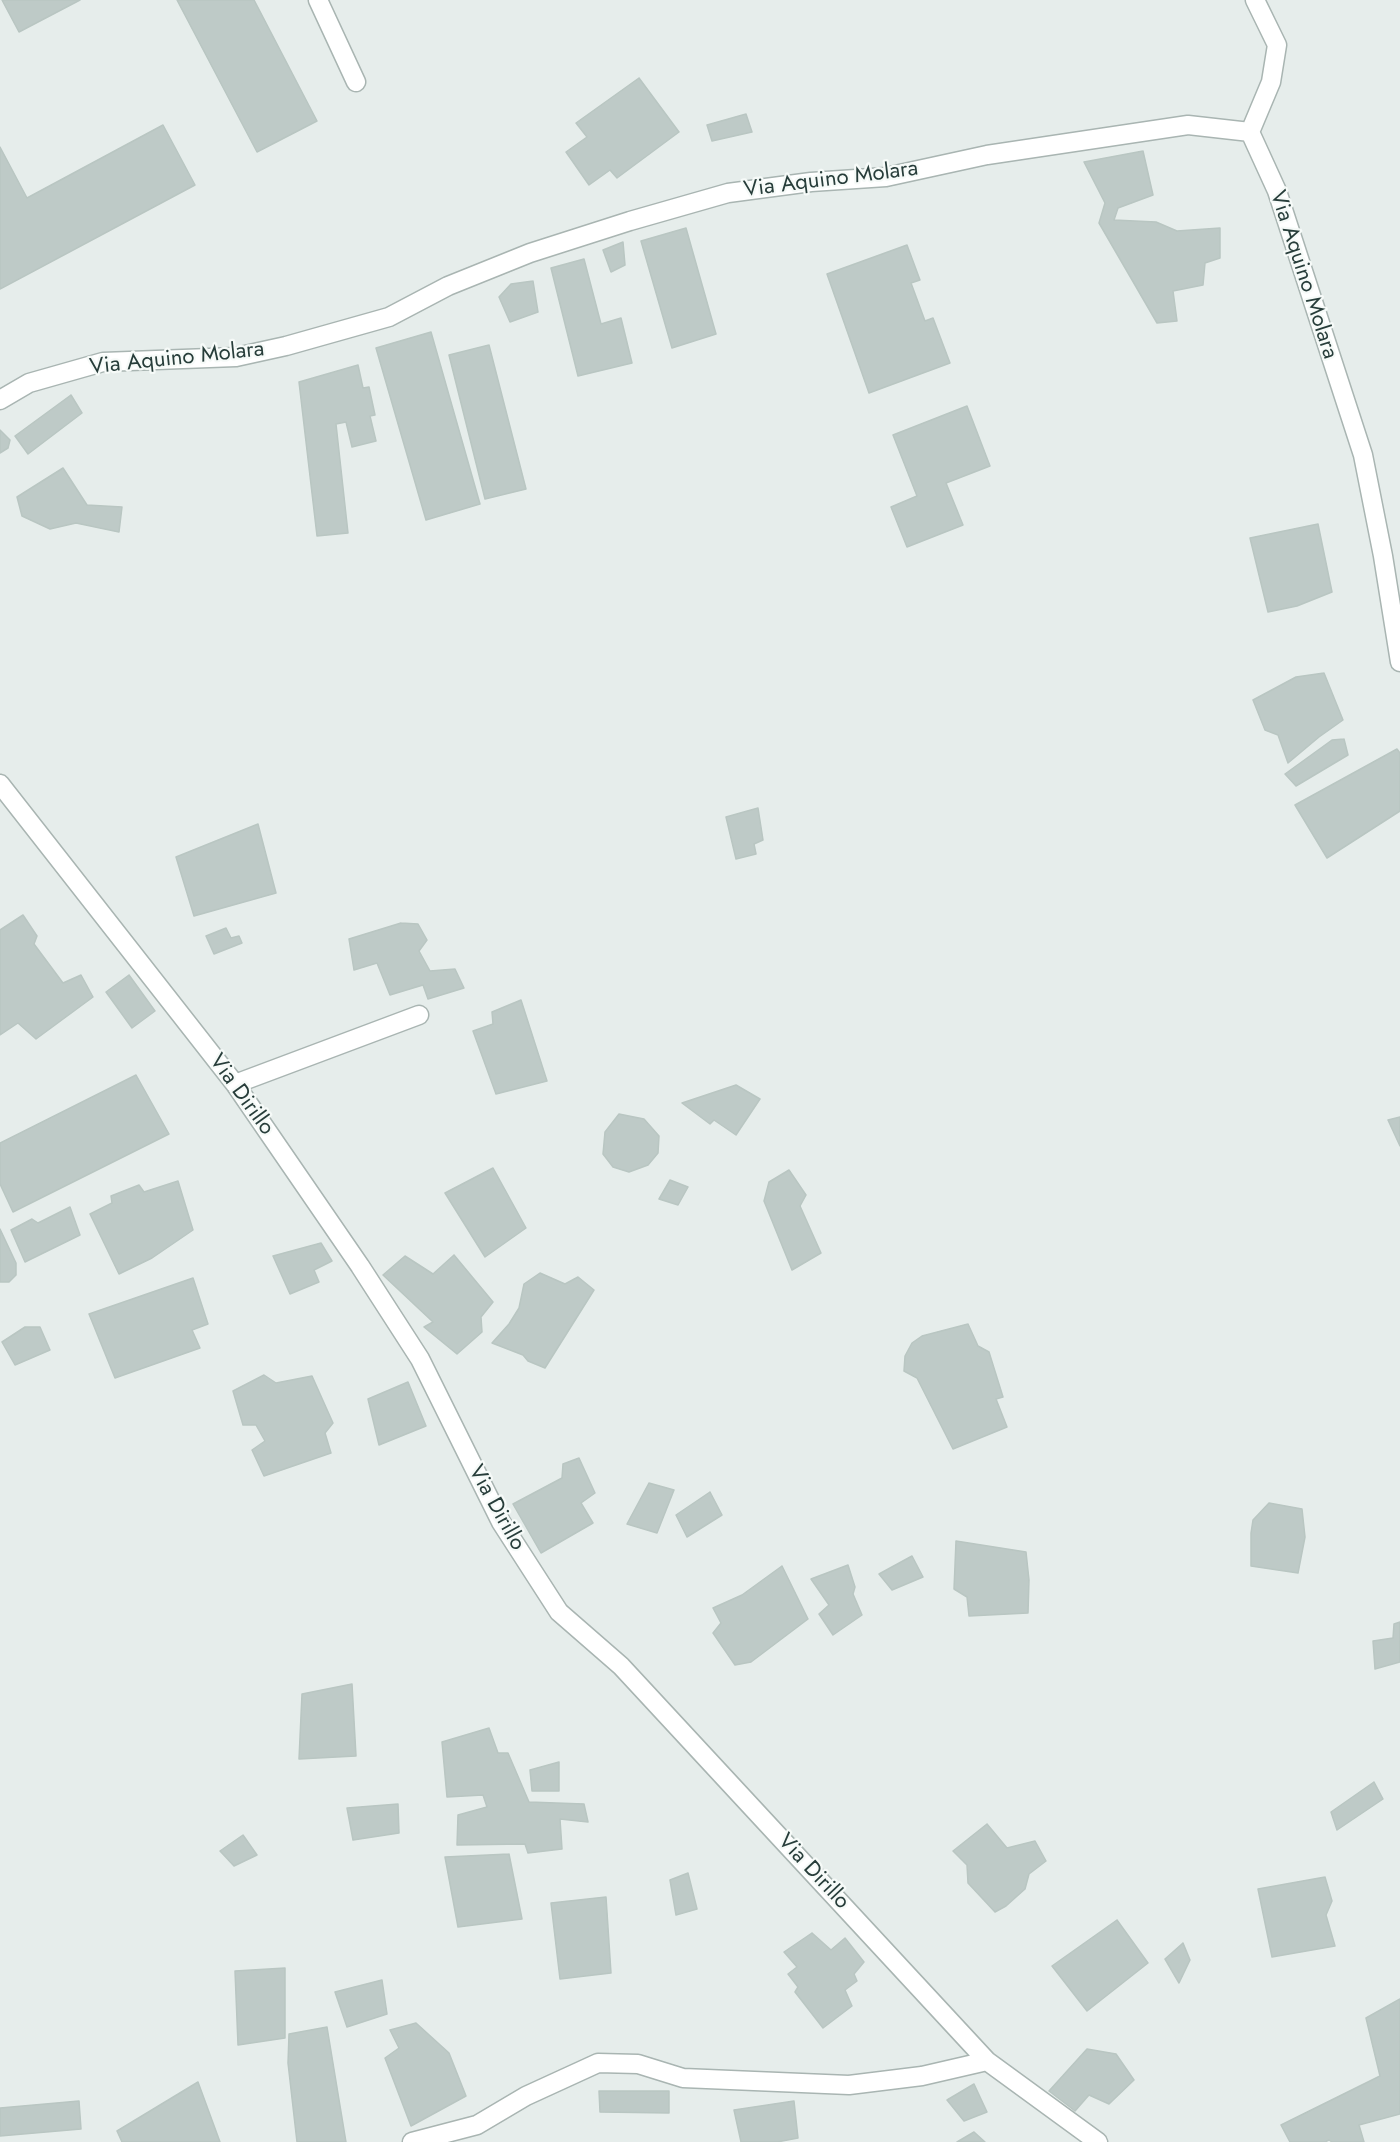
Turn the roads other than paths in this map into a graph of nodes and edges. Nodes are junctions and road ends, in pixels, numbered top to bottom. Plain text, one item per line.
1 (318, 0) edge
2 (1255, 0) edge
3 (356, 82) dead end
4 (1250, 132) junction
5 (0, 400) edge
6 (1400, 662) edge
7 (0, 784) edge
8 (419, 1015) dead end
9 (235, 1084) junction
10 (987, 2061) junction
11 (412, 2142) edge
12 (1098, 2142) edge

1 - 3 street
2 - 4 street
4 - 5 street, Via Aquino Molara
4 - 6 street, Via Aquino Molara
7 - 9 street, Via Dirillo
8 - 9 street
9 - 10 street, Via Dirillo
10 - 11 street
10 - 12 street, Via Dirillo

